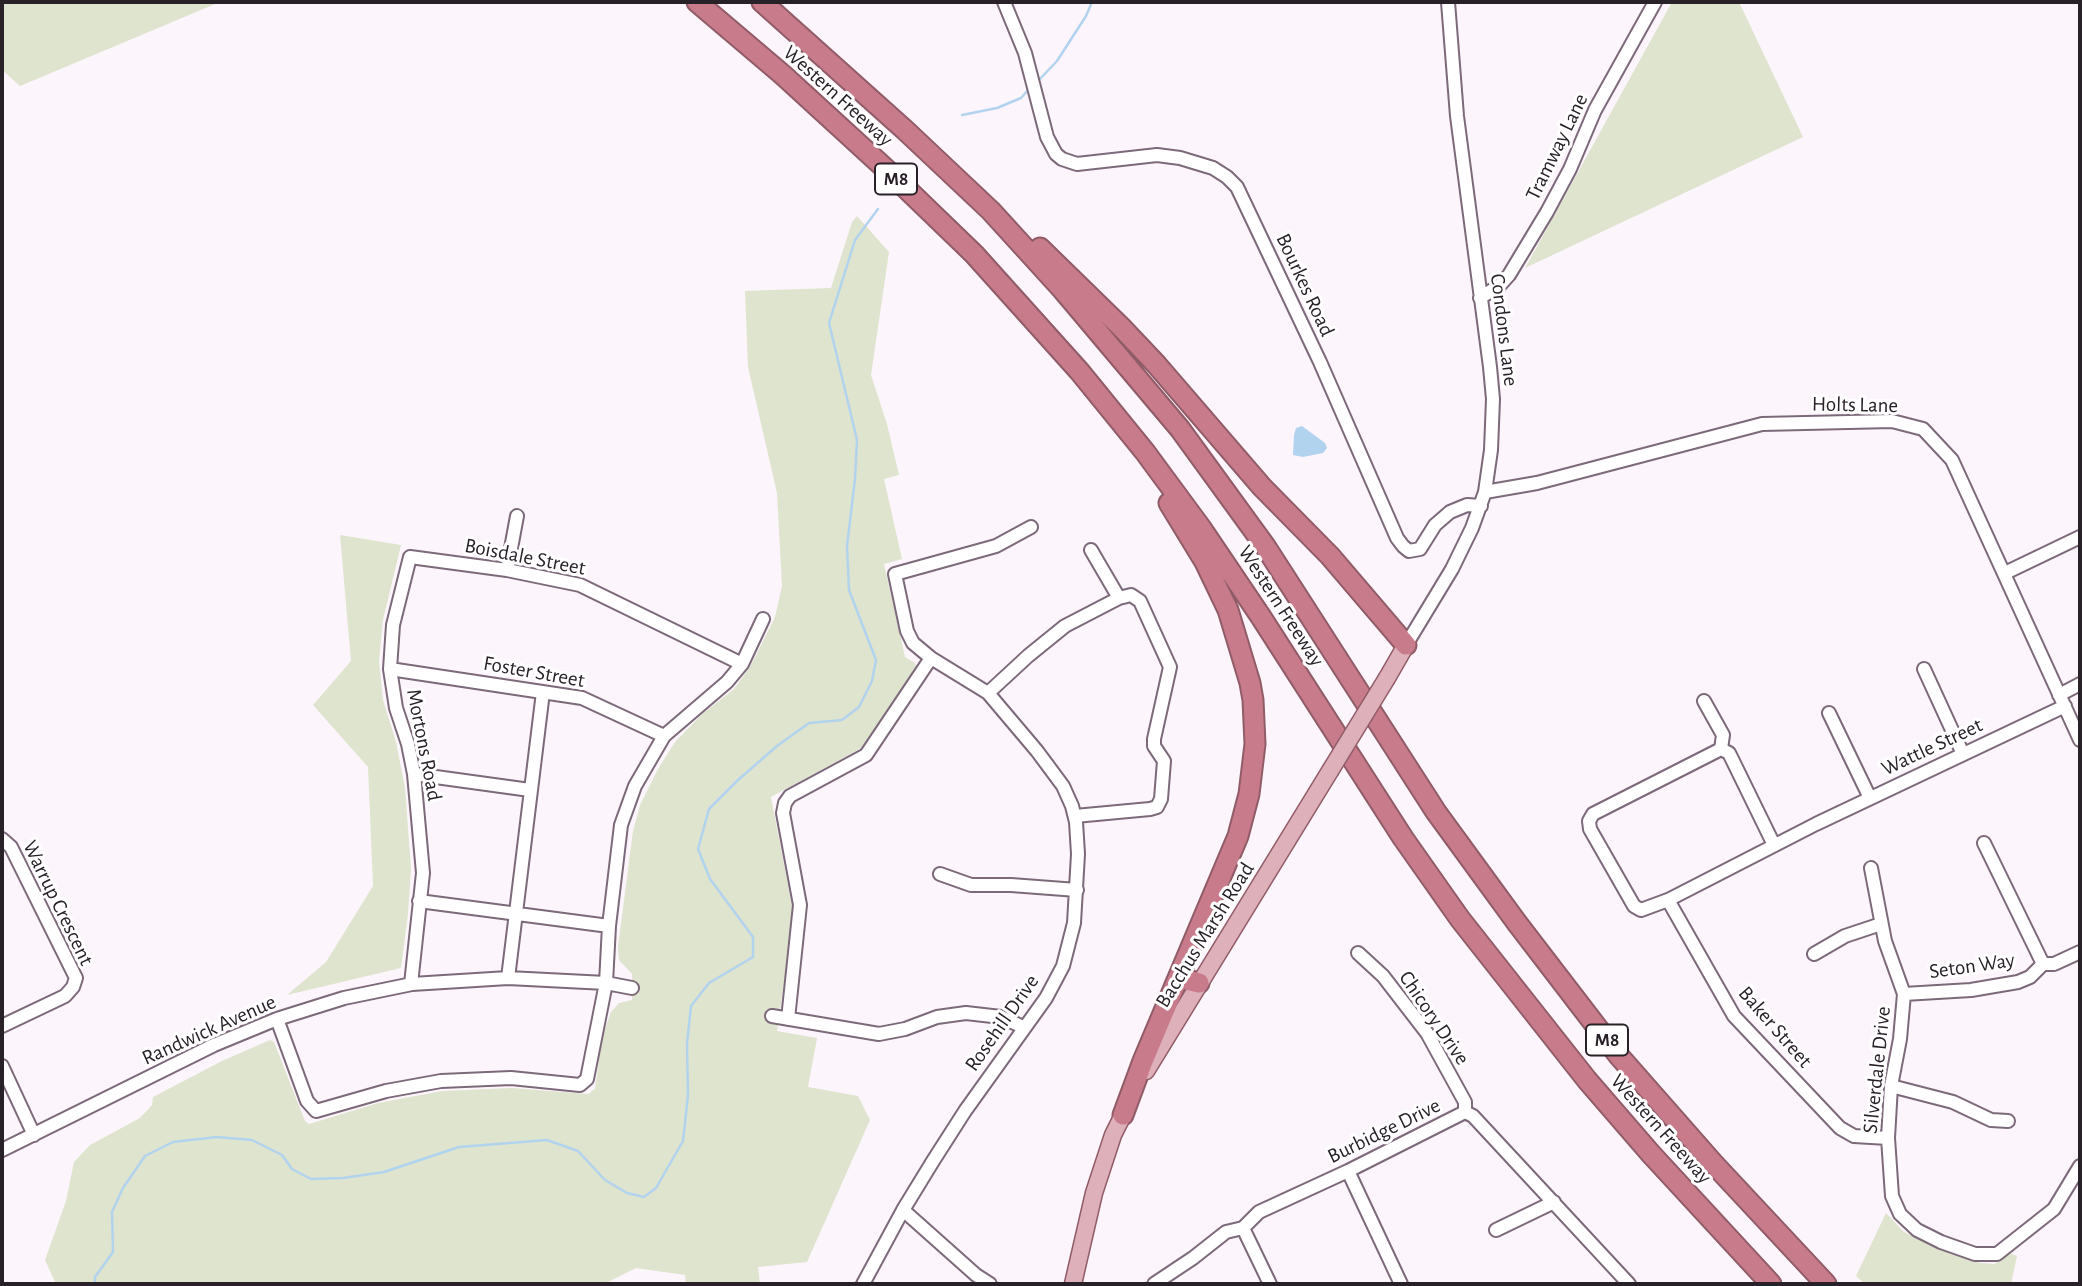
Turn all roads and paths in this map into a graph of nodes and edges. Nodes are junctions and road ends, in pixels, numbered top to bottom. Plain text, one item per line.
1 (697, 2) edge
2 (762, 2) edge
3 (1004, 2) edge
4 (1448, 2) edge
5 (1654, 2) edge
6 (951, 172) junction
7 (1480, 298) junction
8 (1080, 372) junction
9 (1485, 492) junction
10 (1481, 506) junction
11 (517, 516) dead end
12 (1031, 527) dead end
13 (2080, 537) edge
14 (1091, 550) dead end
15 (410, 557) joint
16 (507, 570) junction
17 (2005, 573) junction
18 (1119, 598) junction
19 (763, 619) dead end
20 (1406, 645) junction
21 (931, 659) junction
22 (742, 664) junction
23 (390, 669) junction
24 (1924, 669) dead end
25 (2080, 684) edge
26 (543, 692) junction
27 (988, 692) junction
28 (2062, 700) junction
29 (1704, 701) dead end
30 (1829, 713) dead end
31 (664, 736) junction
32 (2080, 740) edge
33 (1721, 749) junction
34 (1963, 754) junction
35 (414, 774) junction
36 (530, 790) junction
37 (1870, 798) junction
38 (1075, 816) junction
39 (2, 839) edge
40 (1984, 843) dead end
41 (1774, 845) junction
42 (1871, 868) dead end
43 (940, 874) dead end
44 (1076, 890) junction
45 (1668, 900) junction
46 (419, 901) junction
47 (516, 914) junction
48 (1881, 924) junction
49 (609, 926) junction
50 (2080, 952) edge
51 (1358, 953) dead end
52 (1814, 954) dead end
53 (2043, 964) junction
54 (1182, 971) junction
55 (508, 978) junction
56 (606, 983) junction
57 (1199, 983) junction
58 (411, 984) junction
59 (632, 988) dead end
60 (1904, 995) junction
61 (772, 1016) dead end
62 (277, 1018) junction
63 (788, 1018) junction
64 (2, 1026) edge
65 (1023, 1027) junction
66 (2, 1066) edge
67 (1891, 1086) junction
68 (1465, 1112) junction
69 (1123, 1115) junction
70 (2008, 1121) dead end
71 (34, 1135) junction
72 (1888, 1138) junction
73 (2, 1150) edge
74 (2080, 1167) edge
75 (1348, 1171) junction
76 (1553, 1202) junction
77 (903, 1210) junction
78 (1243, 1228) junction
79 (1496, 1230) dead end
80 (1079, 1264) junction
81 (863, 1284) edge
82 (990, 1284) edge
83 (1073, 1284) edge
84 (1082, 1284) edge
85 (1154, 1284) edge
86 (1270, 1284) edge
87 (1401, 1284) edge
88 (1629, 1284) edge
89 (1771, 1284) edge
90 (1826, 1284) edge

1 - 8 highway, Western Freeway / M8
2 - 6 highway, Western Freeway / M8
3 - 10 street, Bourkes Road
4 - 7 street, Condons Lane
5 - 7 street, Tramway Lane
6 - 20 highway
6 - 90 highway, Western Freeway / M8
7 - 9 street, Condons Lane
8 - 54 highway
8 - 89 highway, Western Freeway / M8
9 - 10 street, Condons Lane
9 - 17 street, Holts Lane
10 - 20 street, Condons Lane
11 - 16 street
12 - 21 street, Rosehill Drive
13 - 17 street
14 - 18 street
15 - 16 street, Boisdale Street
15 - 23 street, Mortons Road
16 - 22 street, Boisdale Street
17 - 28 street, Holts Lane
18 - 27 street
18 - 38 street
19 - 22 street
20 - 57 main road, Bacchus Marsh Road, bridge
21 - 27 street, Rosehill Drive
21 - 63 street
22 - 31 street
23 - 26 street, Foster Street
23 - 35 street, Mortons Road
24 - 34 street
25 - 28 street, Wattle Street
26 - 31 street, Foster Street
26 - 36 street
27 - 38 street, Rosehill Drive
28 - 32 street, Holts Lane
28 - 34 street, Wattle Street
29 - 33 street
30 - 37 street
31 - 49 street
33 - 41 street
33 - 45 street, Wattle Street
34 - 37 street, Wattle Street
35 - 36 street
35 - 46 street, Mortons Road
36 - 47 street
37 - 41 street, Wattle Street
38 - 44 street, Rosehill Drive
39 - 64 street, Warrup Crescent
40 - 53 street
41 - 45 street, Wattle Street
42 - 48 street, Silverdale Drive
43 - 44 street
44 - 65 street, Rosehill Drive
45 - 72 street, Baker Street
46 - 47 street
46 - 58 street, Mortons Road
47 - 49 street
47 - 55 street
48 - 52 street
48 - 60 street, Silverdale Drive
49 - 56 street
50 - 53 street, Seton Way
51 - 68 street, Chicory Drive
53 - 60 street, Seton Way
54 - 57 highway
54 - 69 highway
55 - 56 street, Randwick Avenue
55 - 58 street, Randwick Avenue
56 - 59 street, Randwick Avenue
56 - 62 street
57 - 69 main road, Bacchus Marsh Road
58 - 62 street, Randwick Avenue
60 - 67 street, Silverdale Drive
61 - 63 street
62 - 71 street, Randwick Avenue
63 - 65 street
65 - 77 street, Rosehill Drive
66 - 71 street
67 - 70 street
67 - 72 street, Silverdale Drive
68 - 75 street, Burbidge Drive
68 - 76 street, Burbidge Drive
69 - 80 main road, Bacchus Marsh Road
71 - 73 street, Randwick Avenue
72 - 74 street, Silverdale Drive
75 - 78 street, Burbidge Drive
75 - 87 street
76 - 79 street
76 - 88 street, Burbidge Drive
77 - 81 street, Rosehill Drive
77 - 82 street
78 - 85 street, Burbidge Drive
78 - 86 street
80 - 83 main road, Bacchus Marsh Road
80 - 84 main road, Bacchus Marsh Road

